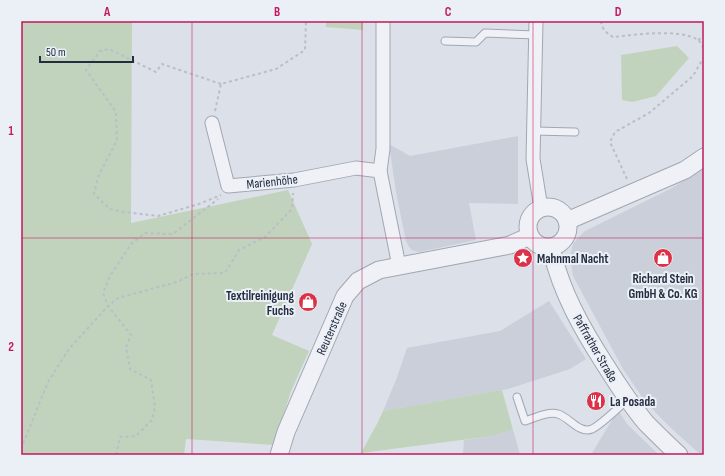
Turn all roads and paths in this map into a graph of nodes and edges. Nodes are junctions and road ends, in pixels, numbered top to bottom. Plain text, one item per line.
1 (306, 21) edge
2 (383, 21) edge
3 (536, 21) edge
4 (601, 21) edge
5 (536, 35) junction
6 (704, 36) edge
7 (698, 40) junction
8 (445, 41) dead end
9 (704, 52) edge
10 (221, 84) junction
11 (212, 123) joint
12 (534, 131) junction
13 (575, 132) dead end
14 (704, 157) edge
15 (380, 171) junction
16 (294, 180) junction
17 (224, 191) junction
18 (633, 192) junction
19 (542, 208) junction
20 (568, 221) junction
21 (530, 236) junction
22 (550, 247) junction
23 (399, 266) junction
24 (108, 306) junction
25 (517, 397) dead end
26 (628, 399) junction
27 (21, 449) edge
28 (116, 455) edge
29 (279, 455) edge
30 (679, 455) edge

1 - 10 path
2 - 15 street
3 - 5 street
4 - 7 path
5 - 8 lane
5 - 12 street
6 - 7 path
7 - 9 path
9 - 18 path
10 - 11 path
10 - 17 path
11 - 17 street, Marienhöhe
12 - 13 lane
12 - 19 street
14 - 18 street
15 - 16 street, Marienhöhe
15 - 23 street
16 - 17 street, Marienhöhe
16 - 24 path
17 - 24 path
18 - 20 street
19 - 20 street
19 - 21 street
20 - 22 street
21 - 22 street
21 - 23 street, Reuterstraße
22 - 26 street, Paffrather Straße
23 - 29 street, Reuterstraße
24 - 27 path
24 - 28 path
25 - 26 lane
26 - 30 street, Paffrather Straße

